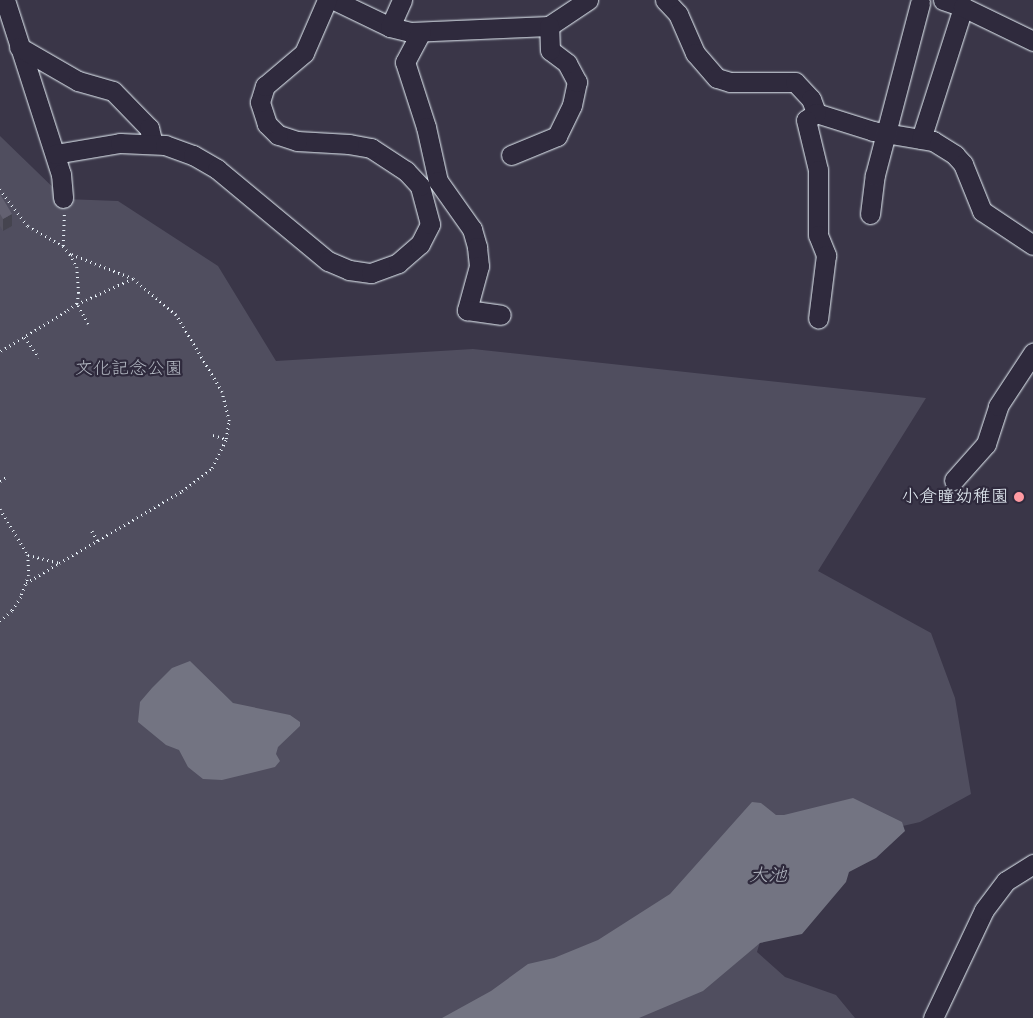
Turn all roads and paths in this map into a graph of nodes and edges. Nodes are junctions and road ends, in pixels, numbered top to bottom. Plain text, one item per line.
1 (5, 0) edge
2 (327, 0) edge
3 (334, 0) edge
4 (402, 0) edge
5 (588, 0) edge
6 (665, 0) edge
7 (943, 0) edge
8 (920, 4) dead end
9 (963, 7) junction
10 (549, 26) junction
11 (390, 27) junction
12 (420, 32) junction
13 (1033, 41) edge
14 (19, 47) junction
15 (816, 113) junction
16 (885, 133) junction
17 (920, 139) junction
18 (153, 144) junction
19 (55, 154) junction
20 (511, 155) dead end
21 (434, 163) junction
22 (409, 175) junction
23 (0, 189) edge
24 (63, 198) joint
25 (870, 214) dead end
26 (63, 246) junction
27 (1033, 246) edge
28 (70, 254) junction
29 (133, 279) junction
30 (77, 304) junction
31 (501, 315) dead end
32 (818, 318) dead end
33 (88, 324) dead end
34 (25, 337) junction
35 (0, 352) edge
36 (39, 358) dead end
37 (1029, 364) edge
38 (214, 434) dead end
39 (226, 439) junction
40 (6, 477) dead end
41 (954, 480) dead end
42 (0, 481) edge
43 (0, 509) edge
44 (92, 531) dead end
45 (98, 541) junction
46 (28, 555) junction
47 (59, 564) junction
48 (26, 583) junction
49 (0, 621) edge
50 (1033, 864) edge
51 (933, 1018) edge

1 - 14 street
2 - 22 street
3 - 11 street
4 - 11 street
5 - 10 street
6 - 15 street
7 - 9 street
8 - 16 street
9 - 13 street
9 - 17 street
10 - 12 street
10 - 20 street
11 - 12 street
12 - 21 street
14 - 18 street
14 - 19 street
15 - 16 street
15 - 32 street
16 - 17 street
16 - 25 street
17 - 27 street
18 - 19 street
18 - 22 street
19 - 24 street
21 - 22 street
21 - 31 street
23 - 26 path
24 - 26 path
26 - 28 path
28 - 29 path
28 - 30 path
29 - 30 path
29 - 39 path
30 - 33 path
30 - 34 path
34 - 35 path
34 - 36 path
37 - 41 street
38 - 39 path
39 - 45 path
40 - 42 path
43 - 46 path
44 - 45 path
45 - 47 path
46 - 47 path
46 - 48 path
47 - 48 path
48 - 49 path
50 - 51 street

